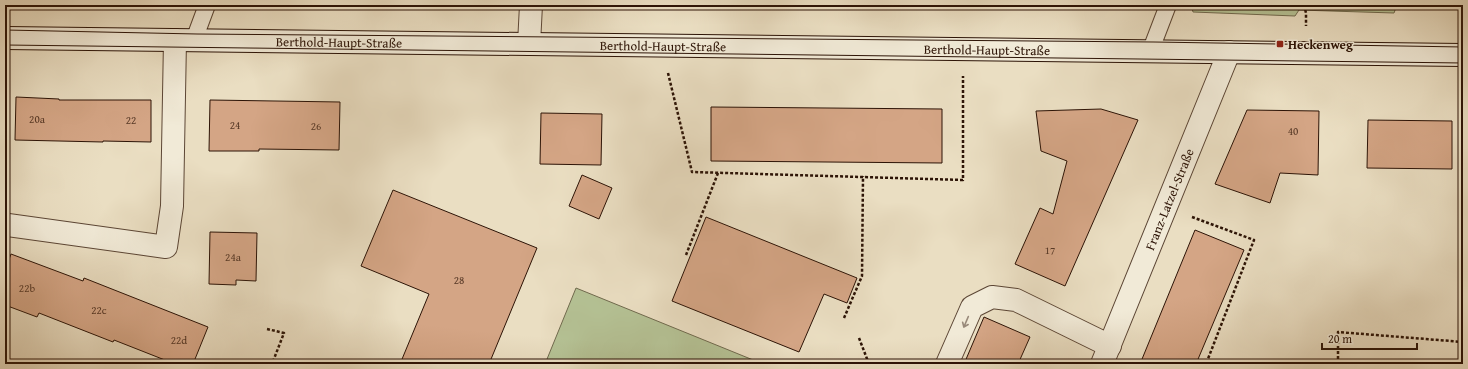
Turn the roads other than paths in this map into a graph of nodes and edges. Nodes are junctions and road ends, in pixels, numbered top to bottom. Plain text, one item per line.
1 (207, 5) edge
2 (531, 5) edge
3 (1168, 5) edge
4 (5, 38) edge
5 (184, 40) junction
6 (529, 44) junction
7 (1150, 52) junction
8 (1229, 52) junction
9 (1463, 56) edge
10 (8, 225) dead end
11 (1106, 355) edge
12 (947, 364) edge

1 - 5 lane
2 - 6 street
3 - 7 lane
4 - 5 street, Berthold-Haupt-Straße
5 - 6 street, Berthold-Haupt-Straße
5 - 10 street
6 - 7 street, Berthold-Haupt-Straße
7 - 8 street, Berthold-Haupt-Straße
8 - 9 street, Berthold-Haupt-Straße
8 - 11 street, Franz-Latzel-Straße
11 -> 12 street, Franz-Latzel-Straße

